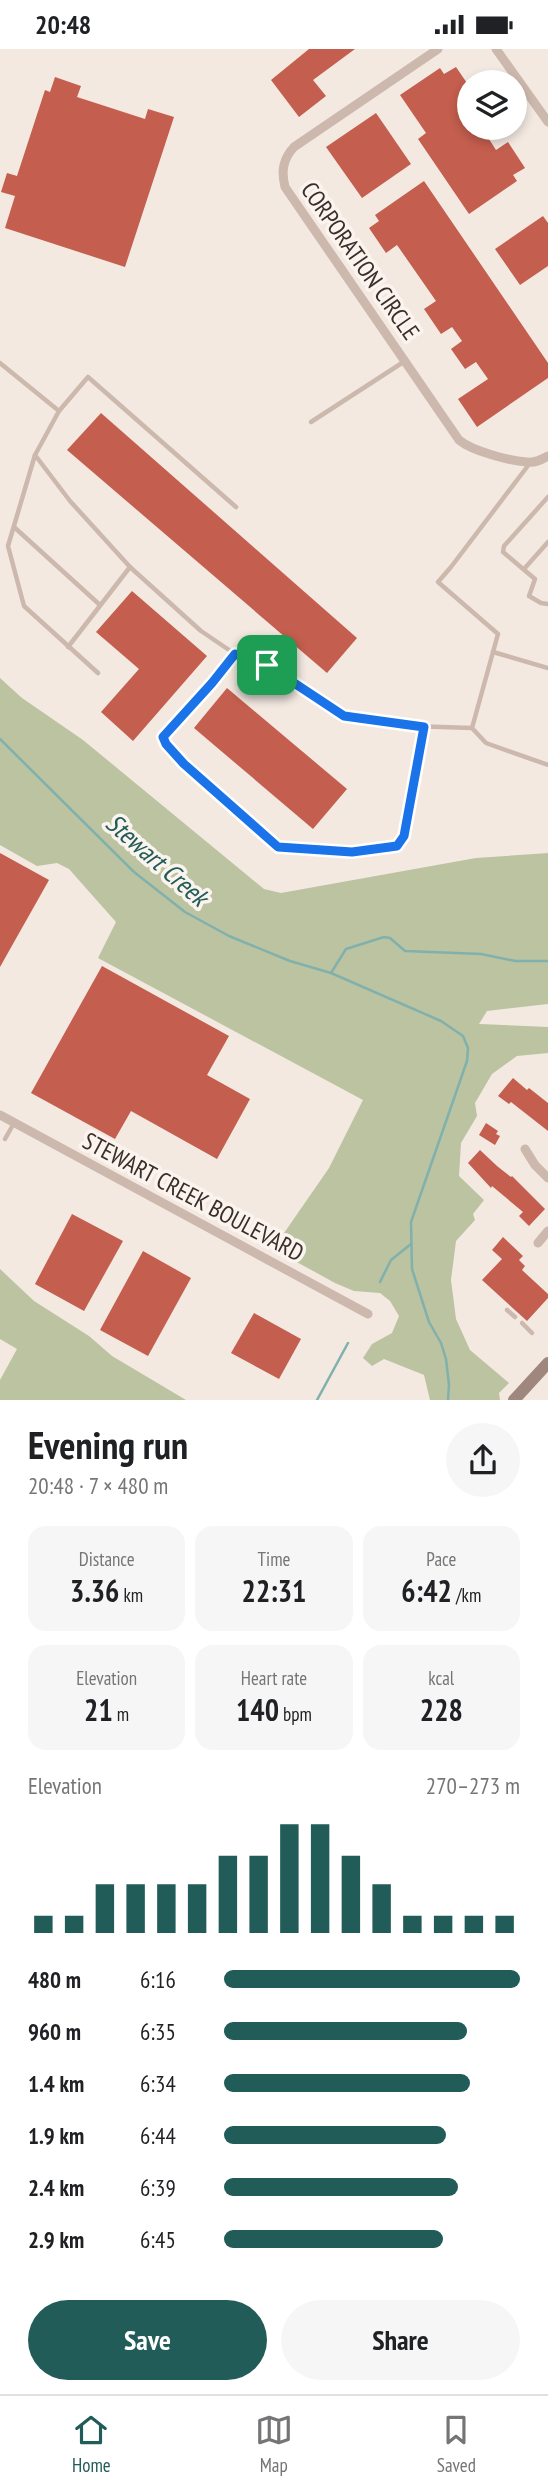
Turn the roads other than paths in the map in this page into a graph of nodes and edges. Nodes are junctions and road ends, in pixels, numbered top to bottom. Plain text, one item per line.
1 (438, 49) edge
2 (496, 49) edge
3 (548, 122) edge
4 (405, 360) junction
5 (0, 363) edge
6 (59, 411) junction
7 (311, 422) dead end
8 (35, 454) junction
9 (548, 456) edge
10 (530, 462) junction
11 (548, 497) edge
12 (236, 507) dead end
13 (13, 527) junction
14 (548, 543) edge
15 (130, 567) junction
16 (524, 569) junction
17 (548, 604) edge
18 (100, 605) junction
19 (68, 647) junction
20 (493, 652) junction
21 (235, 654) junction
22 (548, 669) edge
23 (98, 673) dead end
24 (424, 727) junction
25 (472, 728) junction
26 (548, 765) edge
27 (0, 1115) edge
28 (15, 1123) junction
29 (5, 1139) dead end
30 (525, 1149) dead end
31 (548, 1178) edge
32 (548, 1231) edge
33 (538, 1243) dead end
34 (507, 1310) dead end
35 (368, 1314) dead end
36 (515, 1317) dead end
37 (522, 1323) dead end
38 (533, 1333) dead end
39 (548, 1363) edge
40 (514, 1400) edge

1 - 4 street, CORPORATION CIRCLE
2 - 3 street
4 - 7 lane
4 - 10 street, CORPORATION CIRCLE
5 - 6 lane
6 - 8 lane
6 - 12 lane
8 - 13 lane
8 - 15 lane
9 - 10 street
10 - 20 lane
11 - 16 lane
13 - 18 lane
13 - 19 lane
14 - 16 lane
15 - 18 lane
15 - 21 lane
16 - 17 lane
18 - 19 lane
19 - 23 lane
20 - 22 lane
20 - 25 lane
21 - 24 lane
21 - 24 lane
24 - 25 lane
25 - 26 lane
27 - 28 street, STEWART CREEK BOULEVARD
28 - 29 lane
28 - 35 street, STEWART CREEK BOULEVARD
30 - 31 street
32 - 33 street
34 - 36 lane
37 - 38 lane
39 - 40 street

